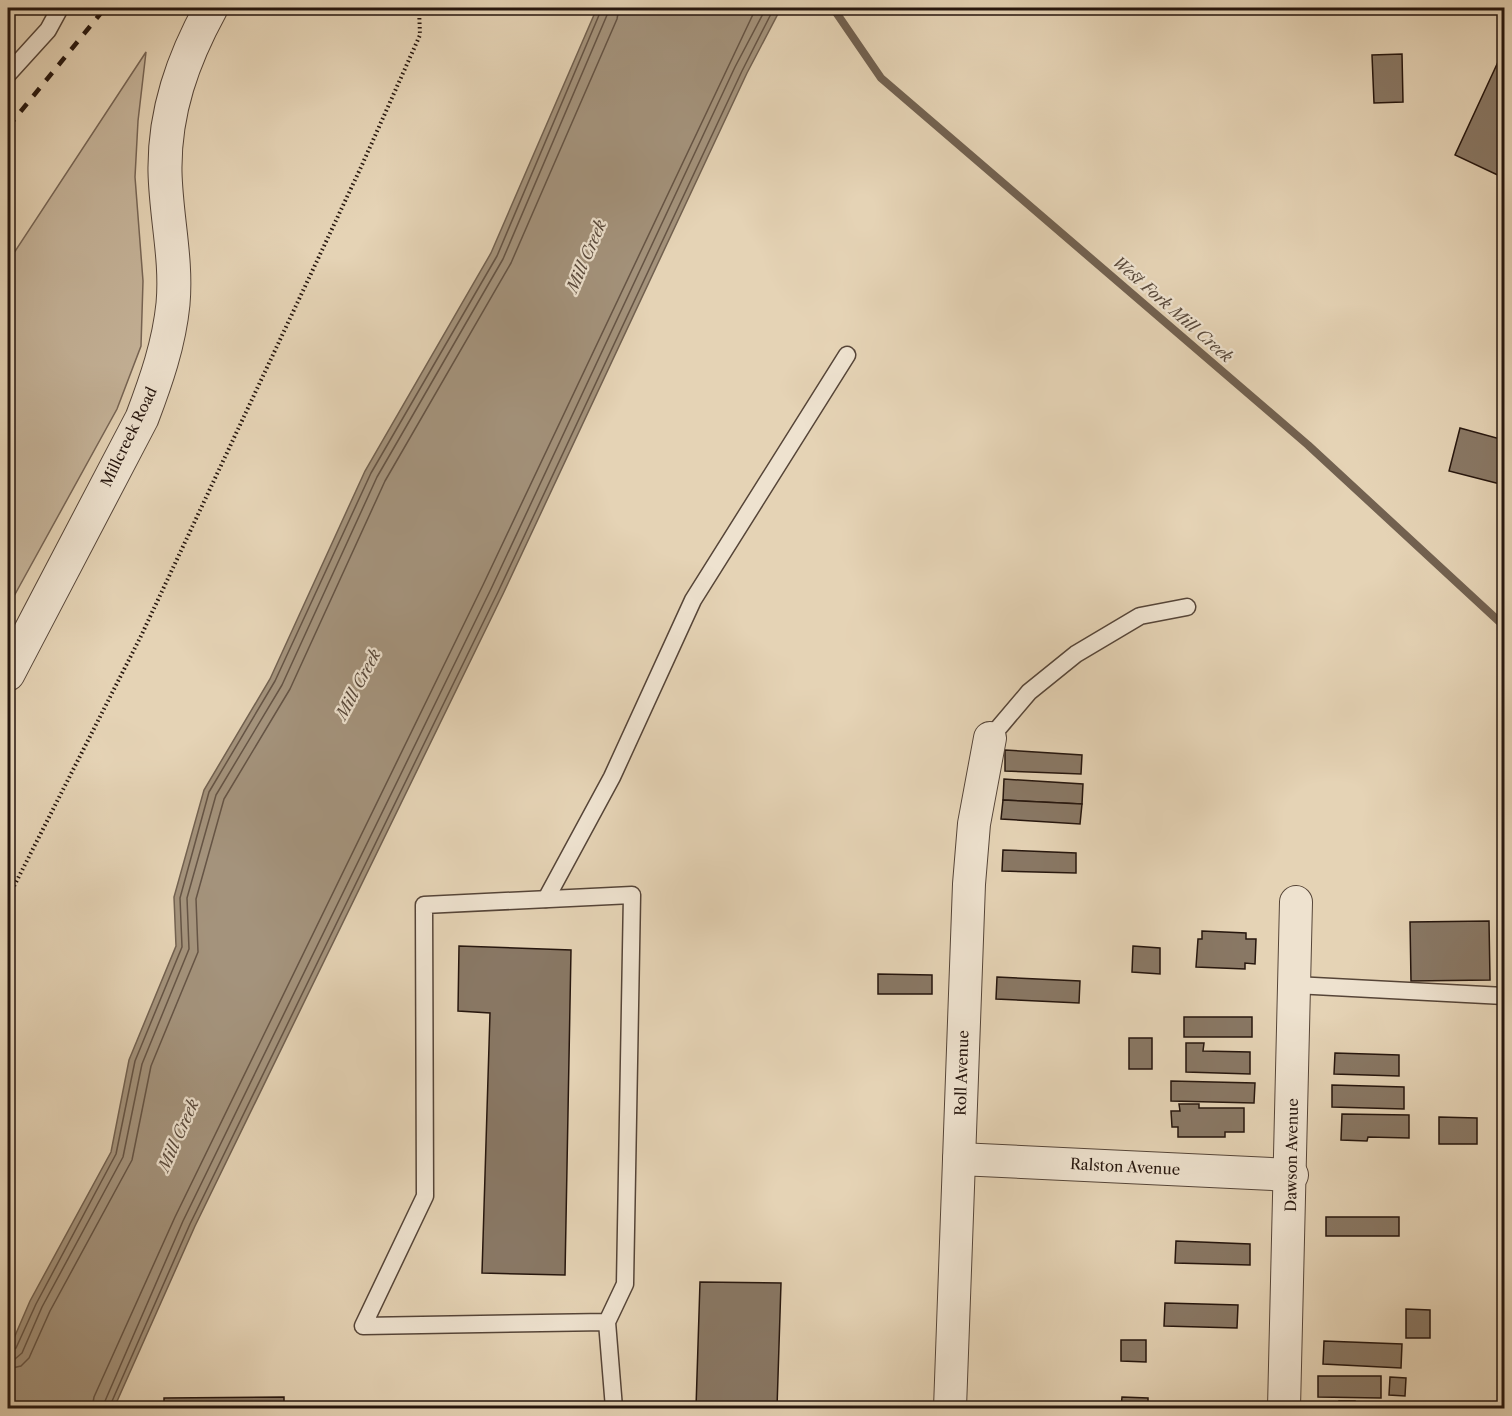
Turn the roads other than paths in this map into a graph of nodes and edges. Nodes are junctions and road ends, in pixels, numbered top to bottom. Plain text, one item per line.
1 (60, 8) edge
2 (211, 8) edge
3 (8, 74) edge
4 (847, 355) dead end
5 (1187, 608) dead end
6 (8, 674) edge
7 (990, 738) joint
8 (546, 899) junction
9 (1296, 902) dead end
10 (1295, 985) junction
11 (1504, 996) edge
12 (959, 1160) junction
13 (1292, 1175) junction
14 (607, 1322) junction
15 (614, 1408) edge
16 (950, 1408) edge
17 (1284, 1408) edge

1 - 3 lane
2 - 6 street, Millcreek Road
4 - 8 lane
5 - 7 lane
7 - 12 street, Roll Avenue
8 - 14 lane
8 - 14 lane
9 - 10 street, Dawson Avenue
10 - 11 lane
10 - 13 street, Dawson Avenue
12 - 13 street, Ralston Avenue
12 - 16 street, Roll Avenue
13 - 17 street, Dawson Avenue
14 - 15 lane

